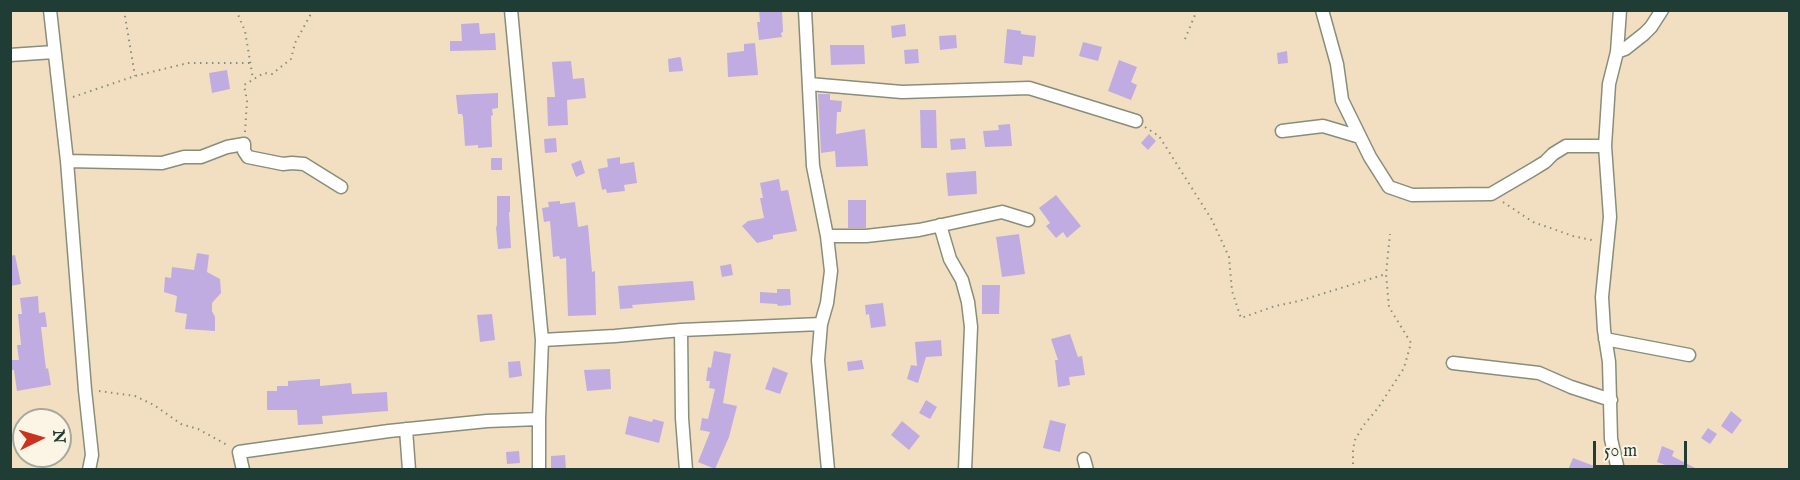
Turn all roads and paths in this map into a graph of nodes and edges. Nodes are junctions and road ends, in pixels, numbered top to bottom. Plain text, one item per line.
1 (50, 10) edge
2 (124, 10) edge
3 (236, 10) edge
4 (313, 10) edge
5 (511, 10) edge
6 (805, 10) edge
7 (1197, 10) edge
8 (1323, 10) edge
9 (1620, 10) edge
10 (1662, 10) edge
11 (1185, 39) dead end
12 (54, 52) junction
13 (1617, 52) junction
14 (10, 56) edge
15 (250, 63) junction
16 (135, 76) junction
17 (253, 79) junction
18 (810, 84) junction
19 (59, 101) junction
20 (1136, 121) joint
21 (1282, 131) dead end
22 (1360, 136) junction
23 (244, 144) junction
24 (1605, 146) junction
25 (67, 161) junction
26 (341, 187) dead end
27 (1491, 194) junction
28 (1028, 220) dead end
29 (940, 225) junction
30 (1390, 234) dead end
31 (827, 236) junction
32 (1607, 246) junction
33 (1386, 274) junction
34 (821, 324) junction
35 (681, 330) junction
36 (1605, 339) junction
37 (542, 340) junction
38 (1689, 355) dead end
39 (1453, 363) dead end
40 (85, 390) junction
41 (1611, 400) junction
42 (539, 419) junction
43 (406, 429) junction
44 (239, 452) junction
45 (89, 470) edge
46 (243, 470) edge
47 (410, 470) edge
48 (539, 470) edge
49 (686, 470) edge
50 (828, 470) edge
51 (966, 470) edge
52 (1353, 470) edge
53 (1618, 470) edge

1 - 12 street
2 - 16 path
3 - 15 path
4 - 17 path
5 - 37 street
6 - 18 street
7 - 11 path
8 - 22 street
9 - 13 street
10 - 13 street
12 - 14 street
12 - 19 street
13 - 24 street
15 - 16 path
15 - 17 path
16 - 19 path
17 - 23 path
18 - 20 street
18 - 31 street
19 - 25 street
20 - 33 path
21 - 22 street
22 - 27 street
23 - 25 street
23 - 26 street
24 - 27 street
24 - 32 street
25 - 40 street
27 - 32 path
28 - 29 street
29 - 31 street
29 - 51 street
30 - 33 path
31 - 34 street
32 - 36 street
33 - 52 path
34 - 35 street
34 - 50 street
35 - 37 street
35 - 49 street
36 - 38 street
36 - 41 street
37 - 42 street
39 - 41 street
40 - 44 path
40 - 45 street
41 - 53 street
42 - 43 street
42 - 48 street
43 - 44 street
43 - 47 street
44 - 46 street

